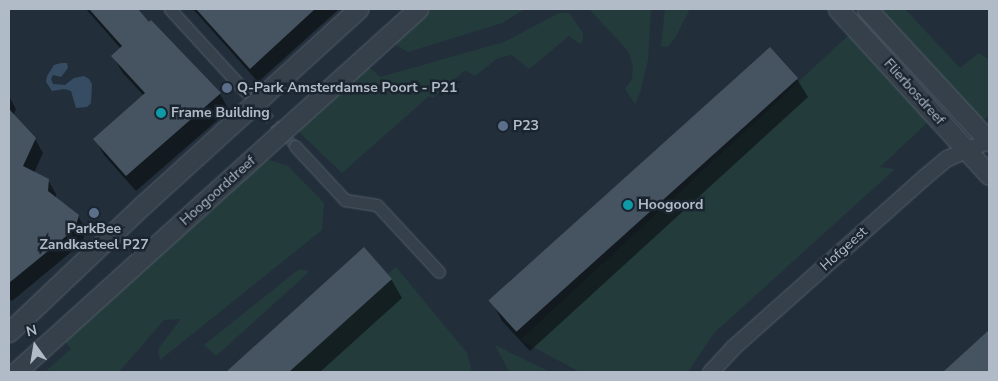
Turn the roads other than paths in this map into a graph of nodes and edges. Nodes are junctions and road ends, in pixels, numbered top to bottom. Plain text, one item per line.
1 (170, 9) edge
2 (358, 9) edge
3 (418, 9) edge
4 (838, 9) edge
5 (867, 9) edge
6 (245, 91) tunnel mouth
7 (989, 140) edge
8 (295, 146) tunnel mouth
9 (966, 150) junction
10 (989, 175) edge
11 (439, 272) dead end
12 (9, 332) edge
13 (16, 372) edge
14 (710, 372) edge

1 - 6 street
2 - 12 street
3 - 13 street, Hoogoorddreef
4 - 9 street, Flierbosdreef
5 - 7 street, Flierbosdreef
7 - 9 street, Hofgeest
8 - 11 street
9 - 10 street, Flierbosdreef
9 - 14 street, Hofgeest

